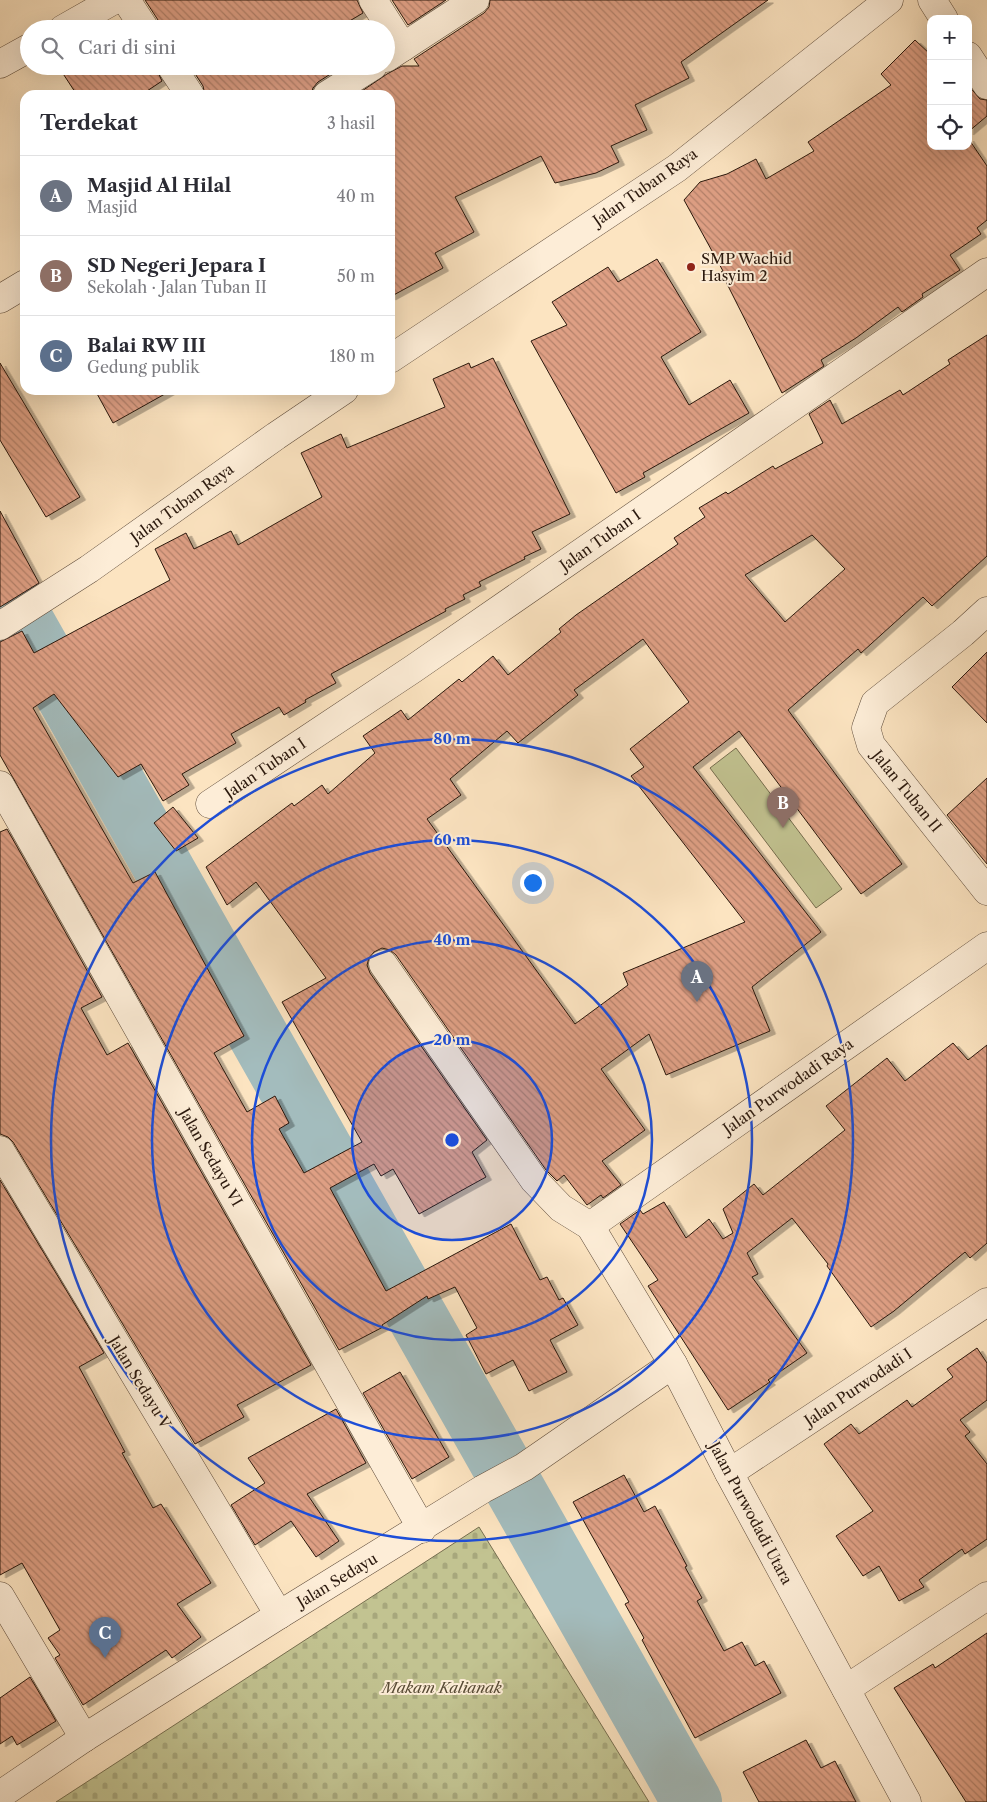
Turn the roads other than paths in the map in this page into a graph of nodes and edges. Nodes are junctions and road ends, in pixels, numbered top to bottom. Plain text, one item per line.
1 (114, 0) edge
2 (126, 0) edge
3 (373, 0) edge
4 (476, 0) edge
5 (889, 0) edge
6 (932, 0) edge
7 (941, 15) edge
8 (79, 20) edge
9 (139, 20) edge
10 (381, 20) edge
11 (395, 51) edge
12 (20, 53) edge
13 (971, 60) edge
14 (0, 64) edge
15 (176, 75) edge
16 (359, 75) edge
17 (987, 85) edge
18 (187, 90) edge
19 (335, 90) edge
20 (987, 272) edge
21 (20, 287) edge
22 (0, 299) edge
23 (395, 356) edge
24 (337, 395) edge
25 (987, 611) edge
26 (10, 620) edge
27 (0, 785) edge
28 (210, 804) dead end
29 (987, 891) edge
30 (987, 946) edge
31 (383, 964) dead end
32 (0, 1150) edge
33 (590, 1226) junction
34 (987, 1302) edge
35 (673, 1364) junction
36 (729, 1473) junction
37 (422, 1529) junction
38 (0, 1596) edge
39 (987, 1596) edge
40 (279, 1615) junction
41 (846, 1689) junction
42 (84, 1738) junction
43 (0, 1795) edge
44 (907, 1802) edge

1 - 8 street
2 - 9 street
3 - 10 street
4 - 11 street
5 - 23 street, Jalan Tuban Raya
6 - 7 street
12 - 14 street
13 - 17 street
15 - 18 street
16 - 19 street
20 - 28 street, Jalan Tuban I
21 - 22 street
24 - 26 street, Jalan Tuban Raya
25 - 29 street, Jalan Tuban II
27 - 37 street, Jalan Sedayu VI
30 - 33 street, Jalan Purwodadi Raya
31 - 33 street
32 - 40 street, Jalan Sedayu V
33 - 35 street, Jalan Purwodadi Utara
34 - 36 street, Jalan Purwodadi I
35 - 36 street, Jalan Purwodadi Utara
35 - 37 street, Jalan Sedayu
36 - 41 street, Jalan Purwodadi Utara
37 - 40 street, Jalan Sedayu
38 - 42 street
39 - 41 street
40 - 42 street, Jalan Sedayu
41 - 44 street, Jalan Purwodadi Utara
42 - 43 street, Jalan Sedayu

